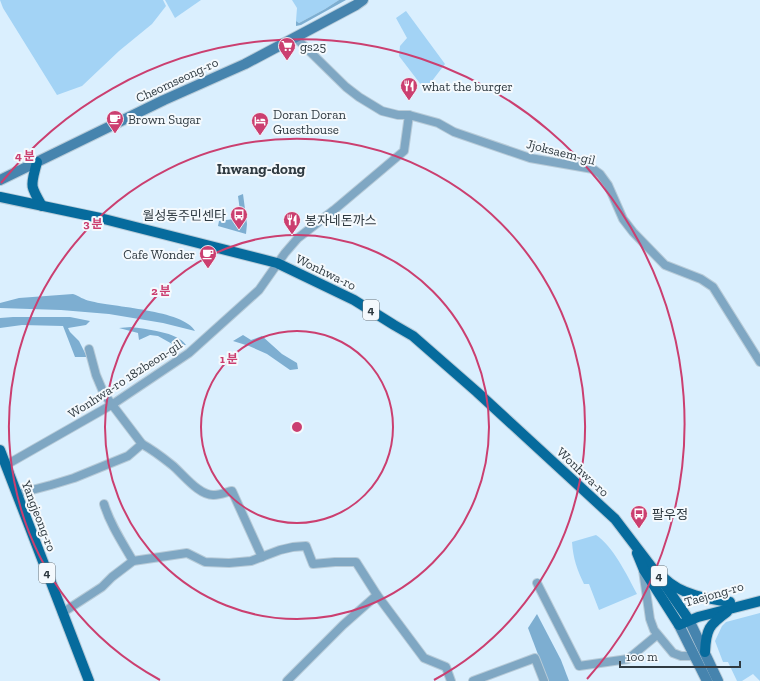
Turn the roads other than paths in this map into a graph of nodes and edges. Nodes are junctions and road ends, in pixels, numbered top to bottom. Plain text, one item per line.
1 (363, 0) edge
2 (296, 38) junction
3 (409, 115) junction
4 (37, 162) junction
5 (0, 180) edge
6 (3, 200) edge
7 (42, 206) junction
8 (277, 263) junction
9 (89, 349) dead end
10 (760, 362) edge
11 (113, 404) junction
12 (142, 444) junction
13 (0, 450) edge
14 (6, 465) junction
15 (17, 494) junction
16 (104, 504) dead end
17 (630, 538) junction
18 (262, 556) junction
19 (133, 561) junction
20 (642, 567) junction
21 (537, 583) dead end
22 (760, 594) edge
23 (378, 595) junction
24 (760, 601) edge
25 (731, 605) junction
26 (62, 613) junction
27 (688, 617) junction
28 (677, 623) junction
29 (658, 636) junction
30 (705, 652) junction
31 (696, 658) junction
32 (706, 679) edge
33 (89, 681) edge
34 (287, 681) edge
35 (451, 681) edge
36 (472, 681) edge
37 (544, 681) edge
38 (718, 681) edge

1 - 2 street, Cheomseong-ro
2 - 3 street, Jjoksaem-gil
2 - 4 street, Cheomseong-ro
3 - 8 street, Wonhwa-ro 182beon-gil
3 - 10 street, Jjoksaem-gil
4 - 5 street, Cheomseong-ro
4 - 7 main road
6 - 7 main road, Wonhwa-ro / 4
7 - 8 main road, Wonhwa-ro / 4
8 - 11 street, Wonhwa-ro 182beon-gil
8 - 17 main road, Wonhwa-ro / 4
9 - 11 street
11 - 12 street
11 - 14 street, Wonhwa-ro 182beon-gil
12 - 15 street
12 - 18 street
13 - 14 main road, Yangjeong-ro / 4
14 - 15 main road, Yangjeong-ro / 4
15 - 26 main road, Yangjeong-ro / 4
16 - 19 street
17 - 20 main road, Wonhwa-ro
17 - 25 main road
17 - 27 main road, Wonhwa-ro / 4
18 - 19 street
18 - 23 street
19 - 26 street
20 - 28 main road, Wonhwa-ro
20 - 29 street
21 - 29 street
22 - 25 main road, Taejong-ro
23 - 34 street
23 - 35 street
24 - 25 main road, Taejong-ro
25 - 27 main road, Taejong-ro
25 - 30 main road
26 - 33 main road, Yangjeong-ro / 4
27 - 28 main road, Taejong-ro
27 - 30 street, Wonhwa-ro
28 - 31 street, Wonhwa-ro
29 - 31 street
30 - 38 street, Wonhwa-ro
31 - 32 street, Wonhwa-ro
36 - 37 street

